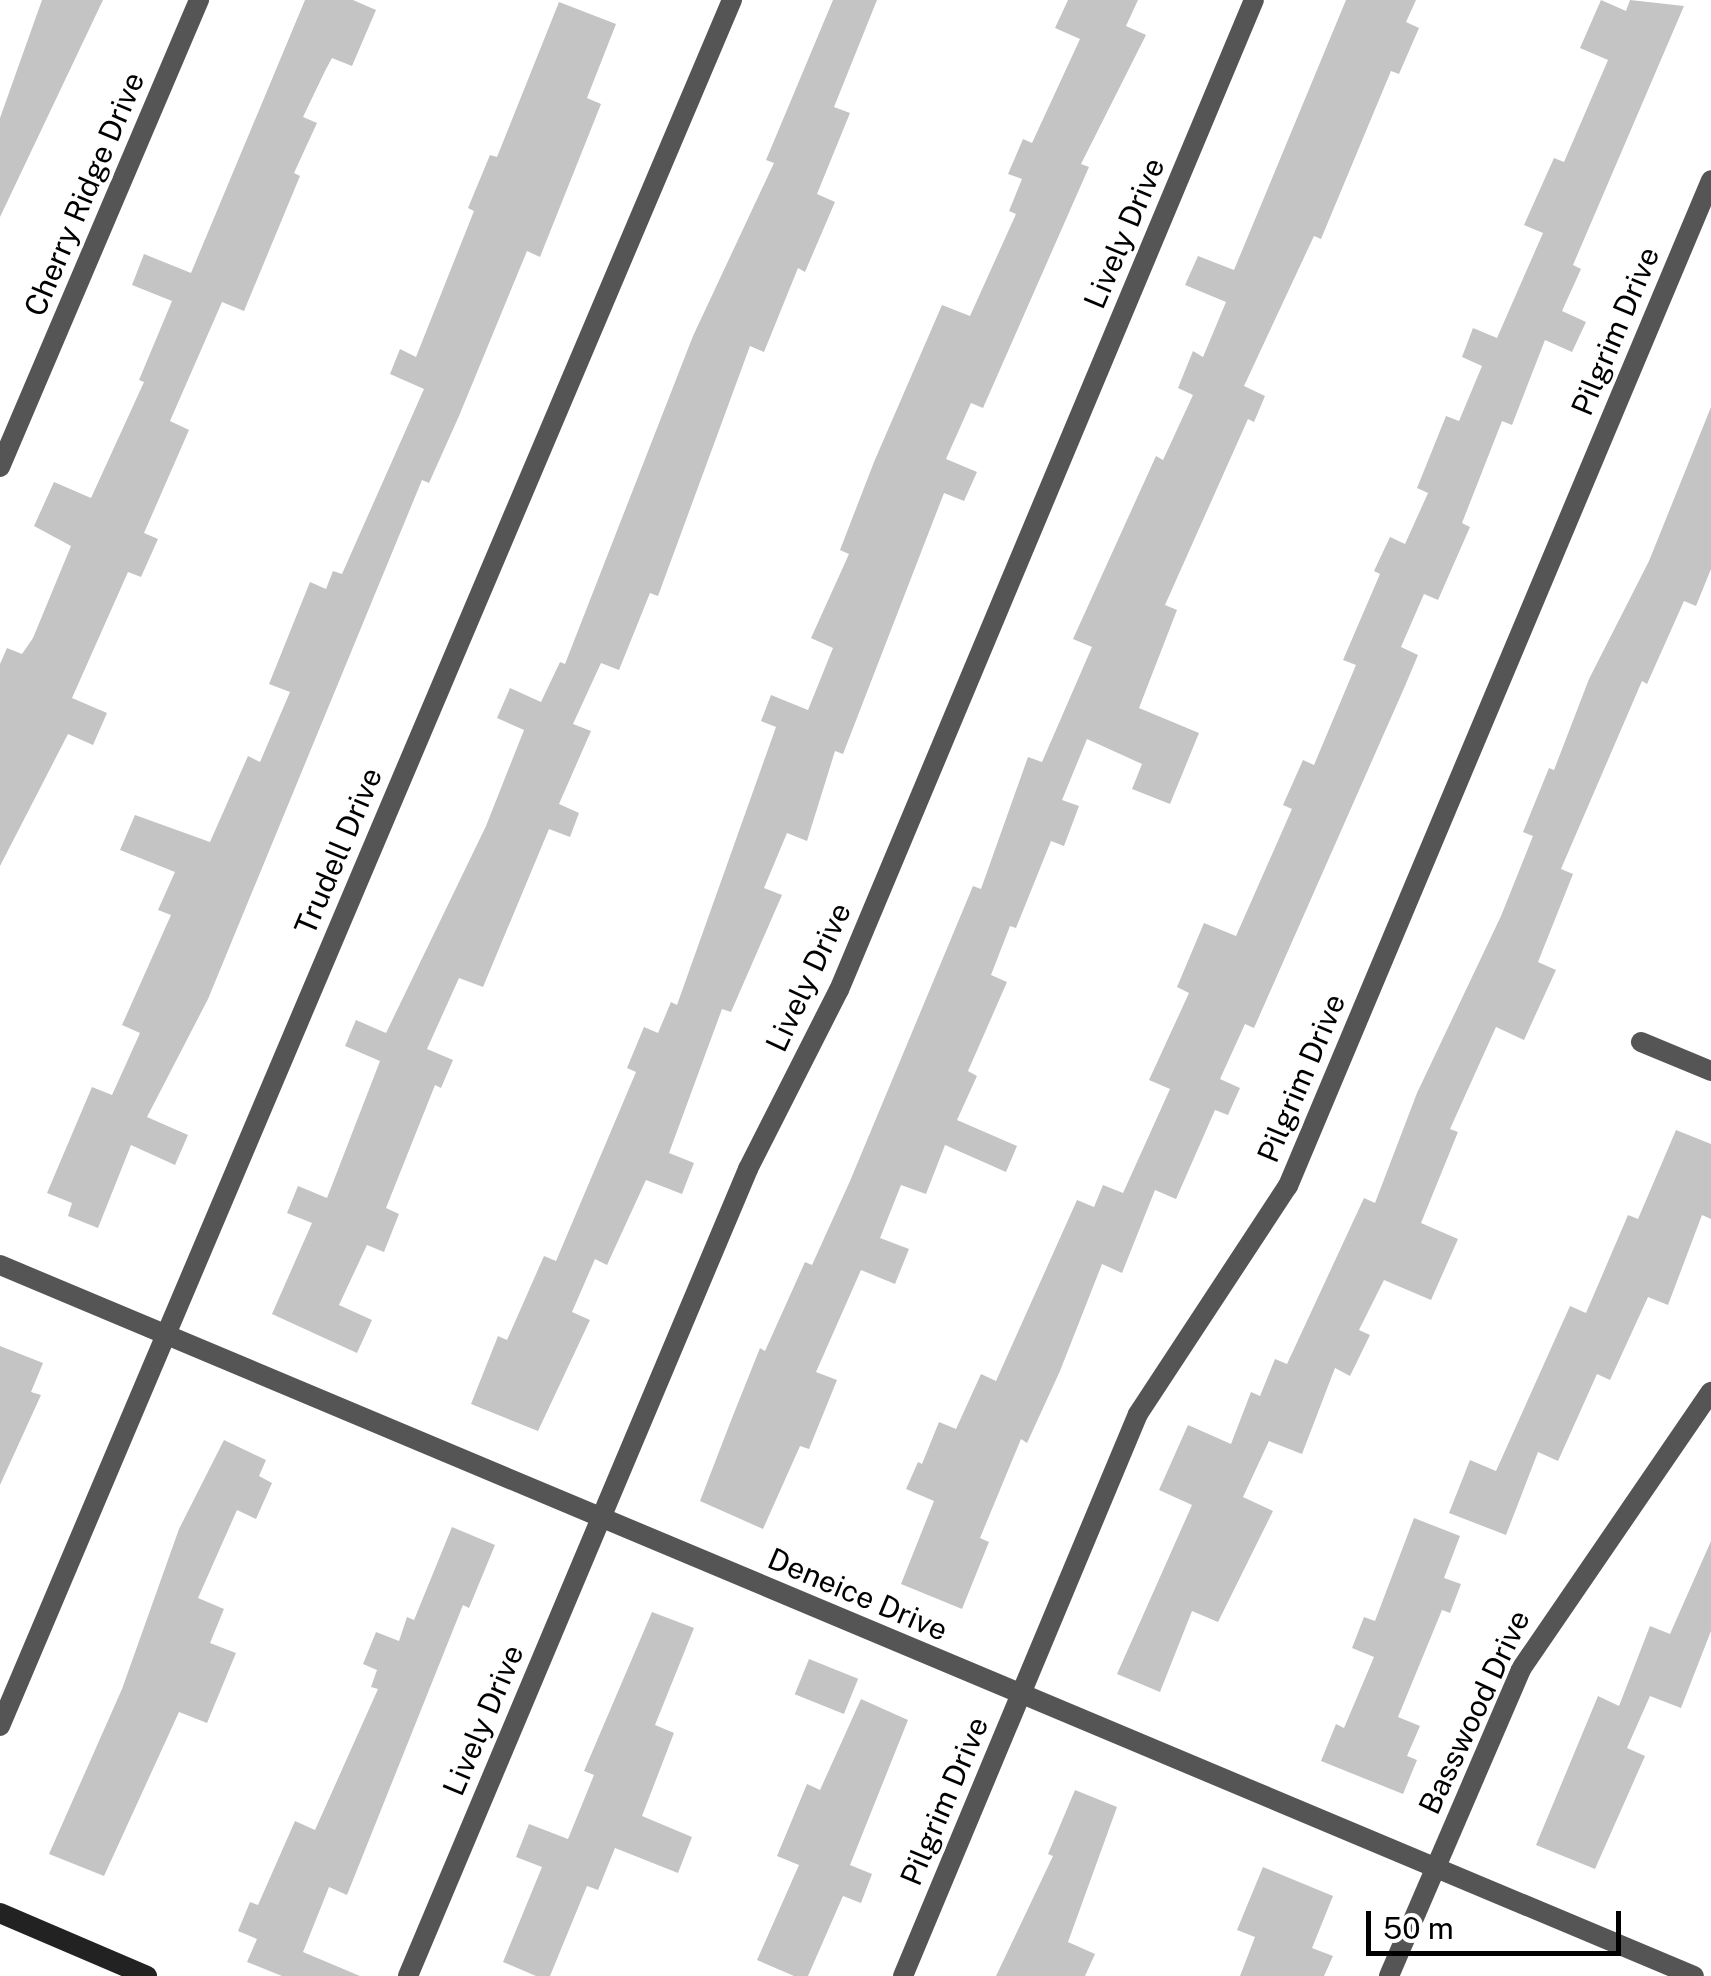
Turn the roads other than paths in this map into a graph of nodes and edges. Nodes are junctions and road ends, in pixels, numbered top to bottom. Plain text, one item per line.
1 (199, 0) edge
2 (732, 0) edge
3 (1254, 0) edge
4 (1711, 180) edge
5 (0, 466) edge
6 (1641, 1042) dead end
7 (1711, 1071) edge
8 (0, 1265) edge
9 (162, 1334) junction
10 (1711, 1392) edge
11 (600, 1519) junction
12 (1020, 1694) junction
13 (0, 1726) edge
14 (1435, 1867) junction
15 (0, 1913) edge
16 (147, 1976) edge
17 (408, 1976) edge
18 (903, 1976) edge
19 (1389, 1976) edge
20 (1694, 1976) edge

1 - 5 street, Cherry Ridge Drive
2 - 9 street, Trudell Drive
3 - 11 street, Lively Drive
4 - 12 street, Pilgrim Drive
6 - 7 street
8 - 9 street, Deneice Drive
9 - 11 street, Deneice Drive
9 - 13 street, Trudell Drive
10 - 14 street, Basswood Drive
11 - 12 street, Deneice Drive
11 - 17 street, Lively Drive
12 - 14 street, Deneice Drive
12 - 18 street, Pilgrim Drive
14 - 19 street, Basswood Drive
14 - 20 street, Deneice Drive
15 - 16 main road

